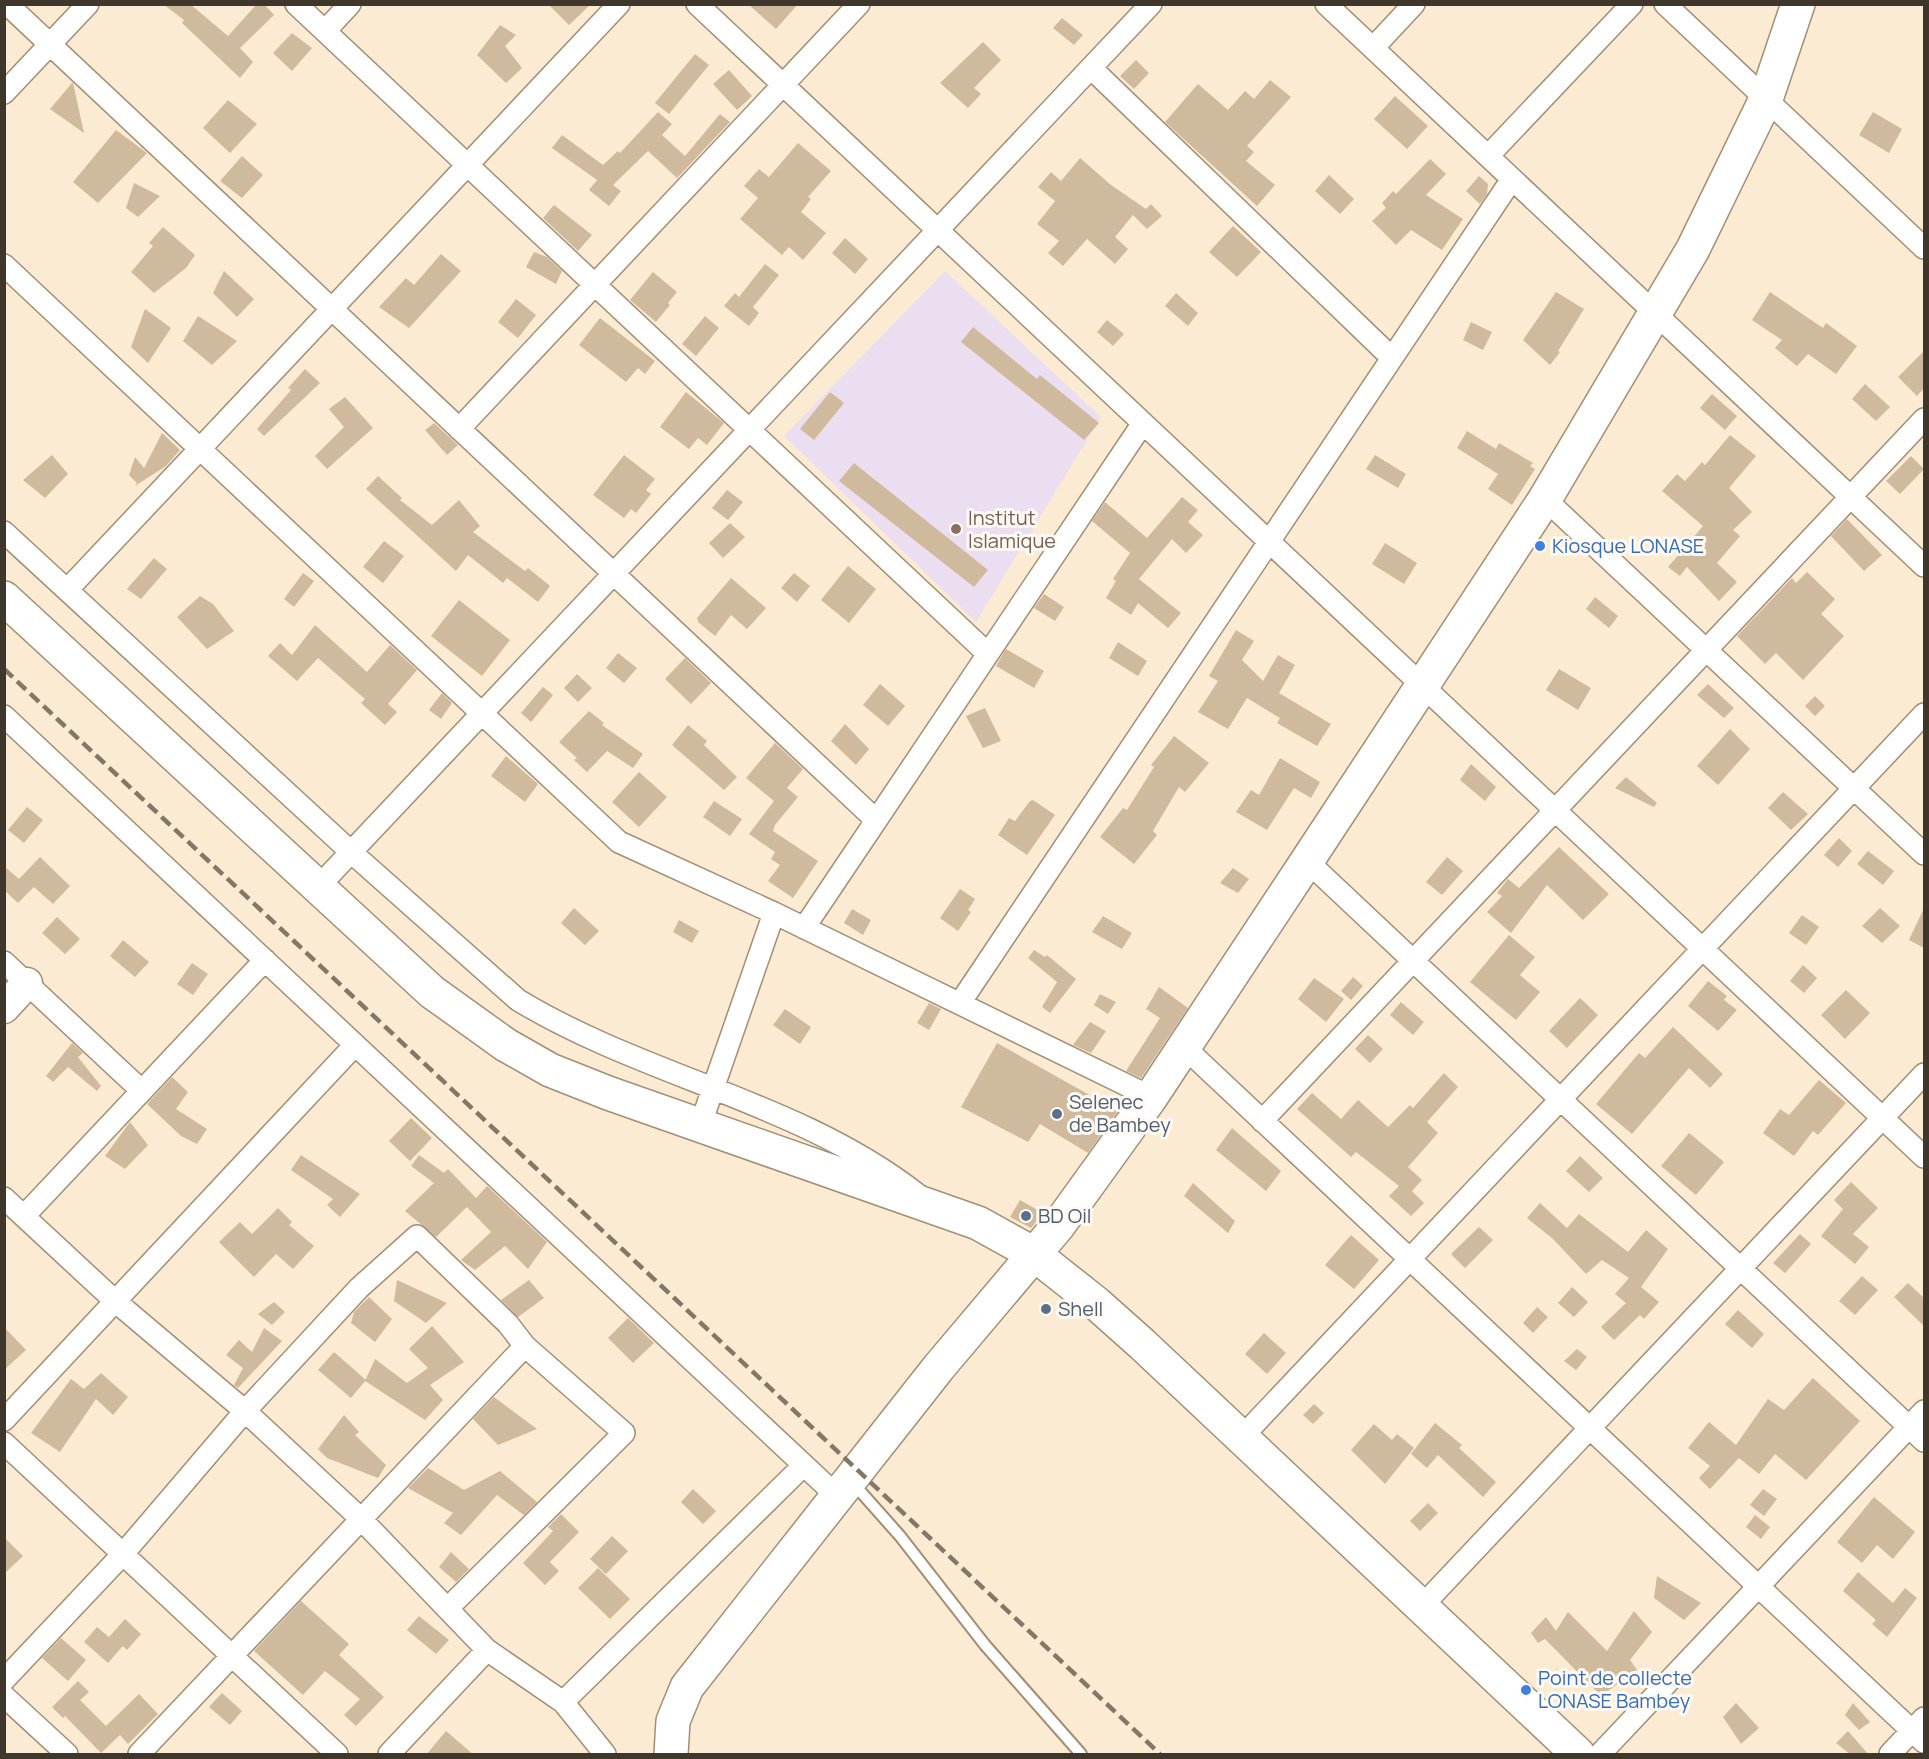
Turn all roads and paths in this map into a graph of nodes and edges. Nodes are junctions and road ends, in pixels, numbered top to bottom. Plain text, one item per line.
1 (7, 4) edge
2 (88, 4) edge
3 (296, 4) edge
4 (350, 4) edge
5 (620, 4) edge
6 (697, 4) edge
7 (859, 4) edge
8 (1151, 4) edge
9 (1326, 4) edge
10 (1414, 4) edge
11 (1632, 4) edge
12 (1665, 4) edge
13 (1798, 4) edge
14 (325, 31) junction
15 (50, 45) junction
16 (1373, 48) junction
17 (1091, 68) junction
18 (783, 85) junction
19 (4, 93) edge
20 (1766, 99) junction
21 (1488, 156) junction
22 (468, 165) junction
23 (1512, 179) junction
24 (938, 231) junction
25 (1924, 248) edge
26 (4, 266) edge
27 (595, 284) junction
28 (332, 309) junction
29 (1656, 314) junction
30 (1392, 358) junction
31 (1924, 419) edge
32 (1143, 423) junction
33 (459, 429) junction
34 (750, 430) junction
35 (200, 449) junction
36 (1851, 497) junction
37 (1545, 499) junction
38 (4, 532) edge
39 (1269, 541) junction
40 (1924, 566) edge
41 (614, 574) junction
42 (67, 590) junction
43 (4, 598) edge
44 (1707, 650) junction
45 (988, 654) junction
46 (1422, 685) junction
47 (482, 713) junction
48 (1924, 714) edge
49 (4, 716) edge
50 (1854, 788) junction
51 (1556, 810) junction
52 (876, 820) junction
53 (351, 852) junction
54 (1924, 854) edge
55 (1307, 861) junction
56 (319, 886) junction
57 (774, 913) junction
58 (804, 928) junction
59 (1703, 948) junction
60 (265, 960) junction
61 (1413, 961) junction
62 (4, 962) edge
63 (27, 983) junction
64 (960, 1003) junction
65 (4, 1008) edge
66 (355, 1045) junction
67 (1183, 1046) junction
68 (1924, 1074) edge
69 (142, 1090) junction
70 (714, 1090) junction
71 (1151, 1096) junction
72 (1561, 1099) junction
73 (1883, 1118) junction
74 (1263, 1121) junction
75 (700, 1126) junction
76 (1924, 1157) edge
77 (4, 1198) edge
78 (932, 1205) junction
79 (24, 1216) junction
80 (1034, 1254) junction
81 (1410, 1259) junction
82 (1741, 1268) junction
83 (115, 1302) junction
84 (525, 1346) junction
85 (245, 1411) junction
86 (1924, 1411) edge
87 (4, 1419) edge
88 (1590, 1428) junction
89 (1917, 1434) edge
90 (1241, 1438) junction
91 (4, 1443) edge
92 (804, 1465) junction
93 (843, 1488) junction
94 (360, 1518) junction
95 (123, 1554) junction
96 (1759, 1587) junction
97 (1421, 1607) junction
98 (448, 1608) junction
99 (487, 1650) junction
100 (232, 1656) junction
101 (4, 1680) edge
102 (4, 1696) edge
103 (562, 1702) junction
104 (1920, 1730) edge
105 (67, 1755) edge
106 (139, 1755) edge
107 (336, 1755) edge
108 (389, 1755) edge
109 (604, 1755) edge
110 (671, 1755) edge
111 (1081, 1755) edge
112 (1578, 1755) edge
113 (1600, 1755) edge
114 (1890, 1755) edge

1 - 15 street
2 - 15 street
3 - 14 street
4 - 14 street
5 - 22 street
6 - 18 street
7 - 18 street
8 - 17 street
9 - 16 street
10 - 16 street
11 - 21 street
12 - 20 street
13 - 20 main road
14 - 22 street
15 - 19 street
15 - 28 street
16 - 21 street
17 - 24 street
17 - 30 street
18 - 24 street
18 - 27 street
20 - 25 street
20 - 29 main road
21 - 23 street
22 - 27 street
22 - 28 street
23 - 29 street
23 - 30 street
24 - 32 street
24 - 34 street
26 - 35 street
27 - 33 street
27 - 34 street
28 - 33 street
28 - 35 street
29 - 36 street
29 - 37 main road
30 - 39 street
31 - 36 street
32 - 39 street
32 - 45 street
33 - 41 street
34 - 41 street
34 - 45 street
35 - 42 street
35 - 47 street
36 - 40 street
36 - 44 street
37 - 44 street
37 - 46 main road
38 - 42 street
39 - 46 street
39 - 64 street
41 - 47 street
41 - 52 street
42 - 53 street
43 - 56 main road
44 - 50 street
44 - 51 street
45 - 52 street
46 - 51 street
46 - 55 main road
47 - 53 street
47 - 57 street
48 - 50 street
49 - 60 street
50 - 54 street
50 - 59 street
51 - 59 street
51 - 61 street
52 - 58 street
53 - 56 street
53 - 70 street
55 - 61 street
55 - 67 main road
56 - 75 main road
57 - 58 street
57 - 70 street
58 - 64 street
59 - 72 street
59 - 73 street
60 - 66 street
60 - 69 street
61 - 72 street
61 - 74 street
62 - 63 street
63 - 65 street
63 - 69 street
64 - 71 street
66 - 83 street
66 - 92 street
67 - 71 main road
67 - 74 street
68 - 73 street
69 - 79 street
70 - 75 street
70 - 78 street
71 - 80 main road
72 - 81 street
72 - 82 street
73 - 76 street
73 - 82 street
74 - 81 street
75 - 78 main road
77 - 79 street
78 - 80 main road
79 - 83 street
80 - 90 main road
80 - 93 main road
81 - 88 street
81 - 90 street
82 - 88 street
82 - 89 street
83 - 85 street
83 - 87 street
84 - 85 street
84 - 94 street
84 - 98 street
85 - 94 street
85 - 95 street
86 - 89 street
88 - 96 street
88 - 97 street
89 - 96 street
90 - 97 main road
91 - 95 street
92 - 93 street
92 - 103 street
93 - 110 main road
93 - 111 lane
94 - 98 street
94 - 100 street
95 - 100 street
95 - 101 street
96 - 104 street
96 - 113 street
97 - 112 main road
98 - 99 street
99 - 103 street
99 - 108 street
100 - 106 street
100 - 107 street
102 - 105 street
103 - 109 street
104 - 114 street

